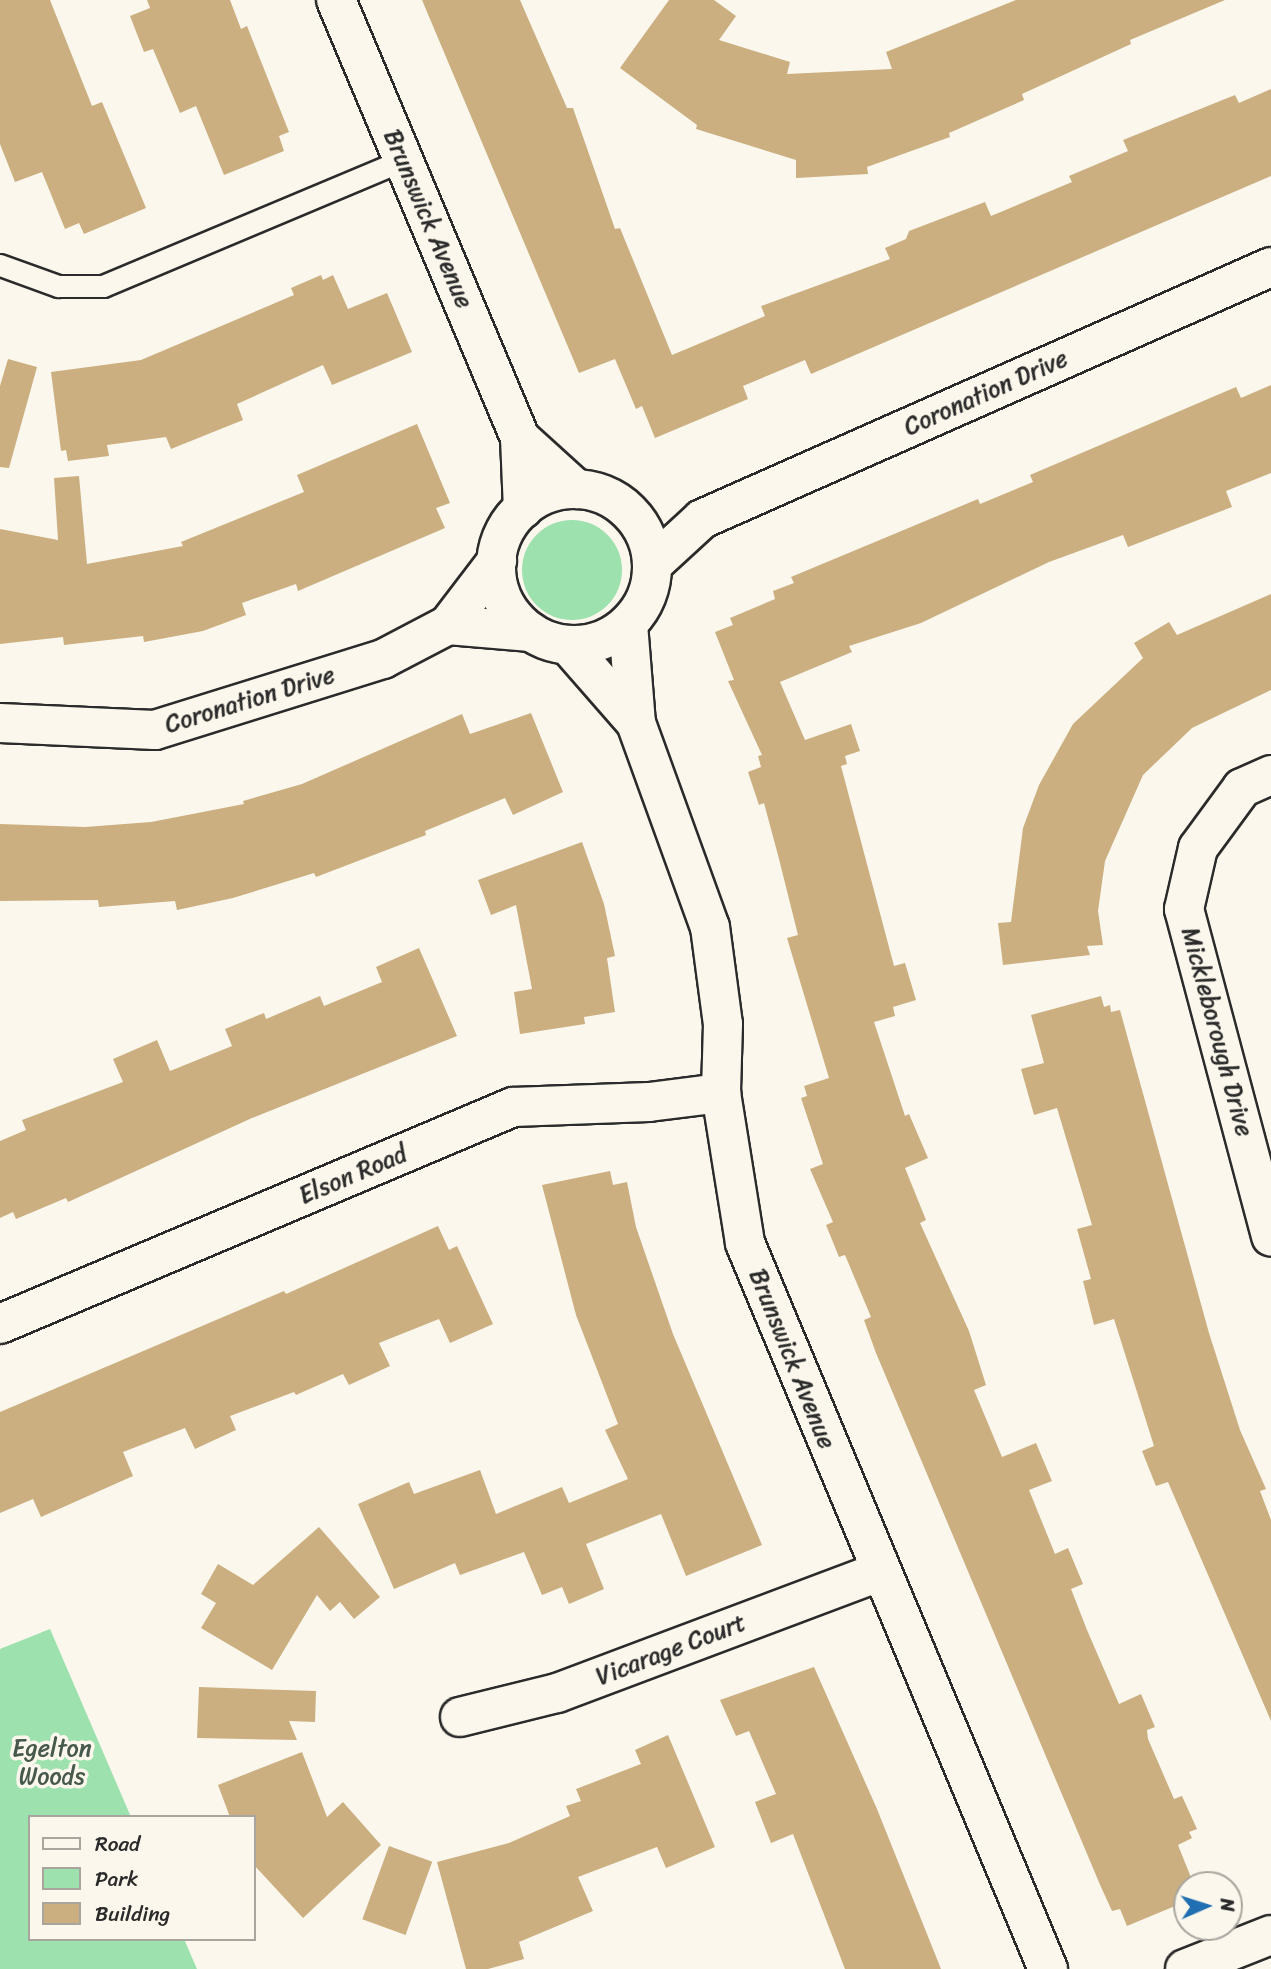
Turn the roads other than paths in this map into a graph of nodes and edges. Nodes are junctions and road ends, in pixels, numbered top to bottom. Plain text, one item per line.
1 (336, 0) edge
2 (404, 160) junction
3 (0, 265) edge
4 (1271, 267) edge
5 (520, 438) junction
6 (576, 489) junction
7 (523, 509) junction
8 (629, 511) junction
9 (702, 519) junction
10 (497, 561) junction
11 (652, 565) junction
12 (628, 624) junction
13 (448, 625) junction
14 (531, 632) junction
15 (568, 645) junction
16 (0, 723) edge
17 (636, 723) junction
18 (1271, 775) edge
19 (721, 1093) junction
20 (1271, 1237) edge
21 (0, 1324) edge
22 (879, 1573) junction
23 (460, 1717) dead end
24 (1271, 1935) edge
25 (1048, 1969) edge
26 (1185, 1969) edge

1 - 2 street, Brunswick Avenue
2 - 3 lane
2 - 5 street, Brunswick Avenue
4 - 9 street, Coronation Drive
5 - 6 street, Brunswick Avenue
5 - 7 street, Brunswick Avenue
6 - 7 street
6 - 8 street
7 - 10 street
8 - 9 street
8 - 11 street
9 - 11 street, Coronation Drive
10 - 13 street, Coronation Drive
10 - 14 street
11 - 12 street
12 - 15 street
12 - 17 street, Brunswick Avenue
13 - 14 street
13 - 16 street, Coronation Drive
14 - 15 street
15 - 17 street, Brunswick Avenue
17 - 19 street, Brunswick Avenue
18 - 20 street, Mickleborough Drive
19 - 21 street, Elson Road
19 - 22 street, Brunswick Avenue
22 - 23 street, Vicarage Court
22 - 25 street, Brunswick Avenue
24 - 26 street

